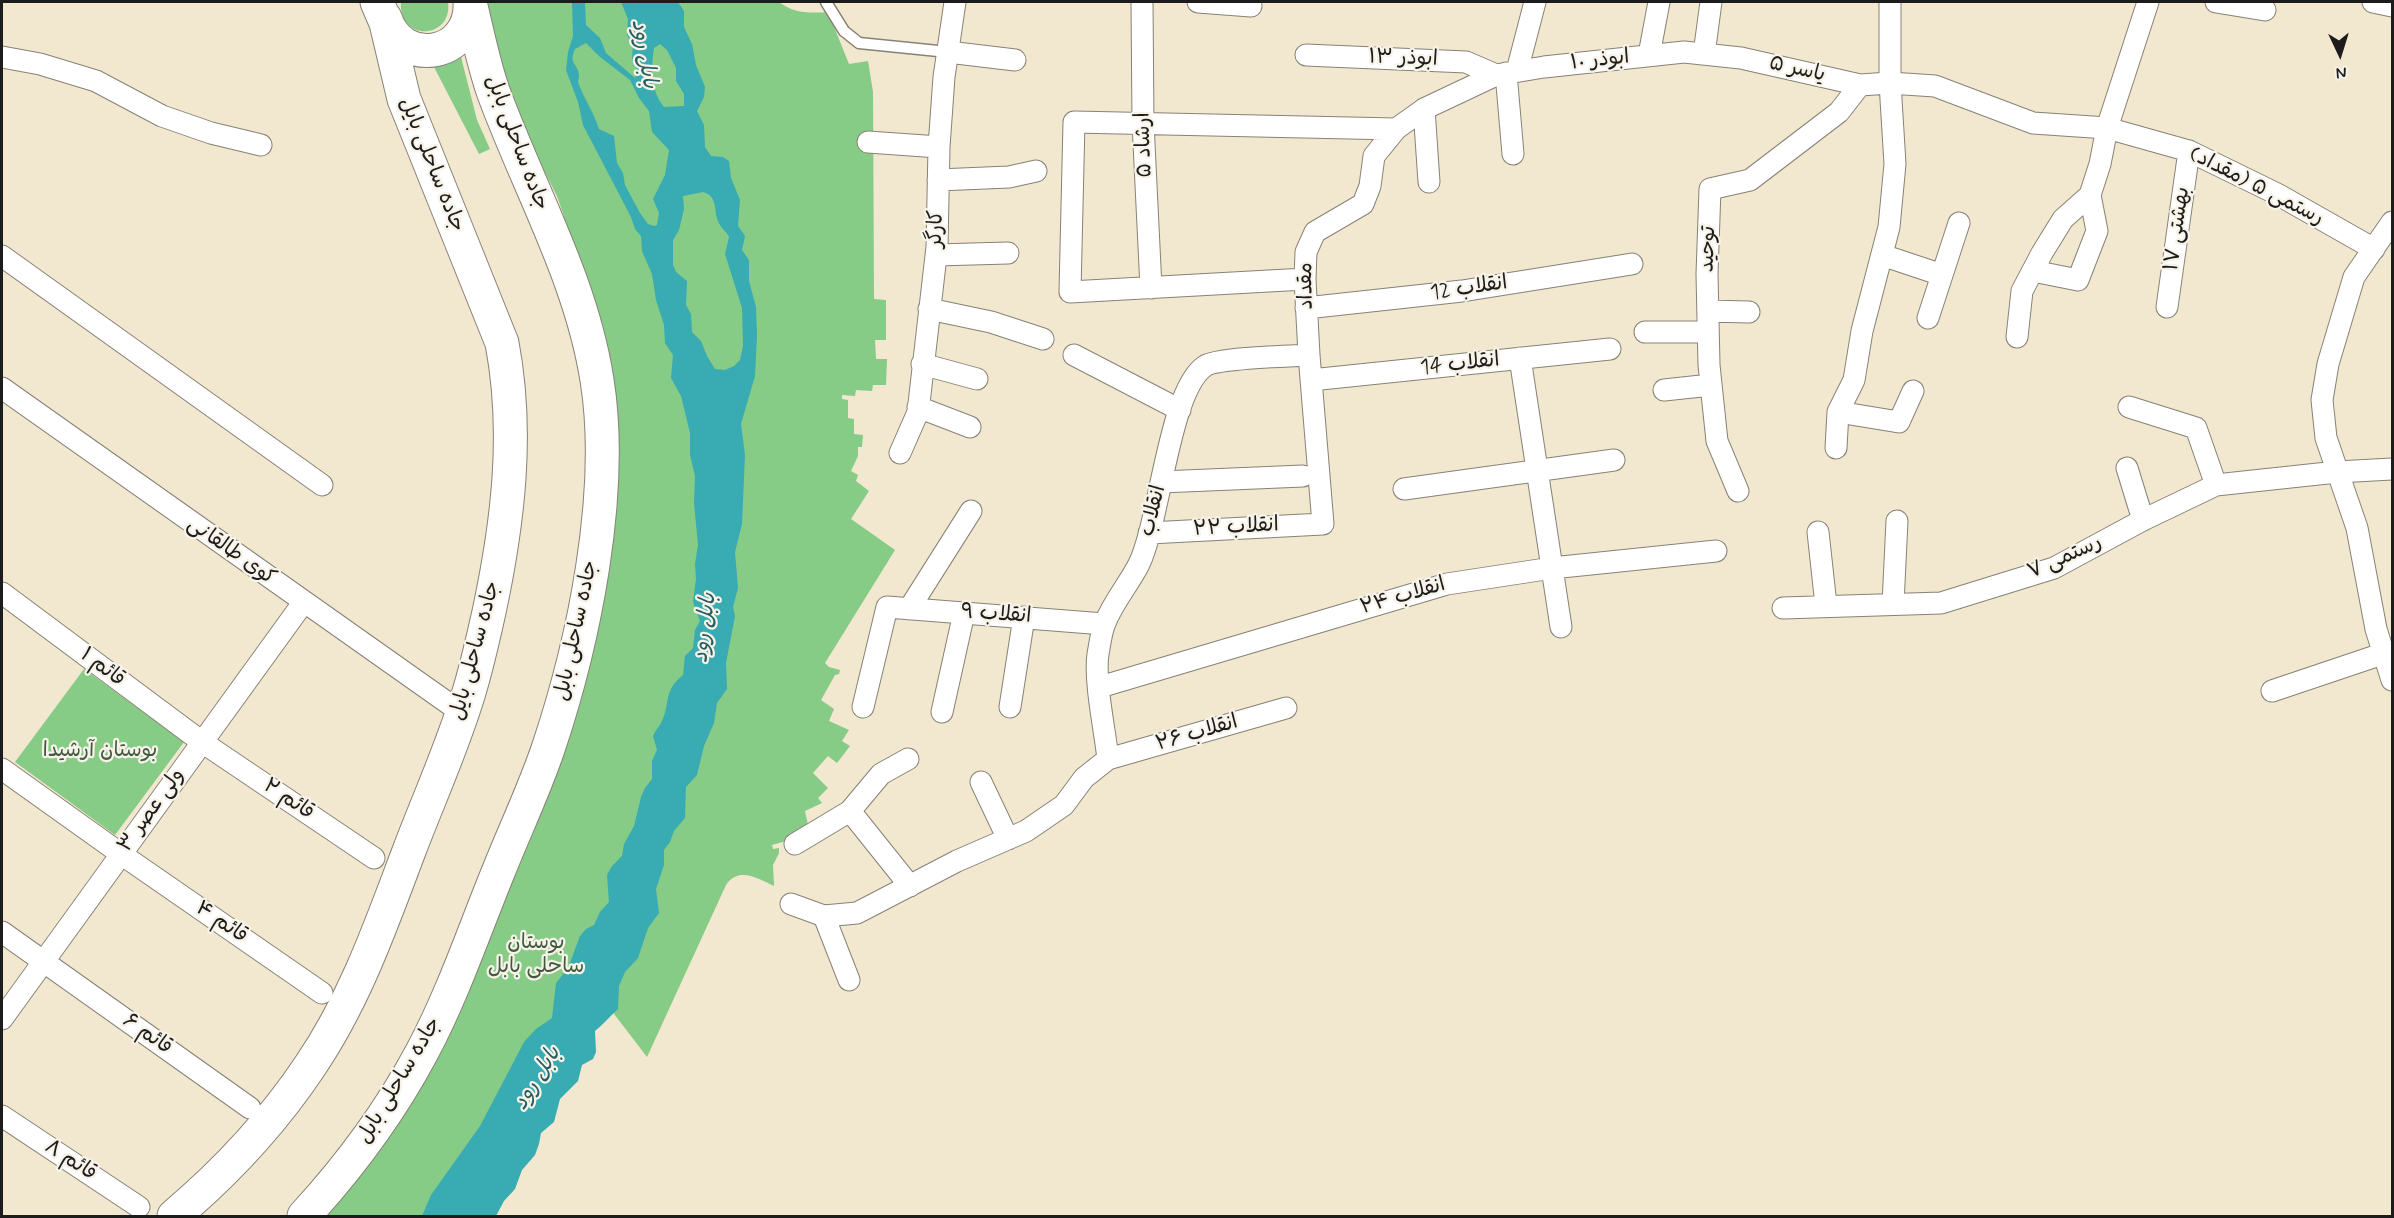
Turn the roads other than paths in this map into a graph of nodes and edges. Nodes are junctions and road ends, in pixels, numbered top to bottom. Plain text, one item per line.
1 (470, 2) edge
2 (826, 2) edge
3 (955, 2) edge
4 (1142, 2) edge
5 (1198, 2) edge
6 (1535, 2) edge
7 (1659, 2) edge
8 (1711, 2) edge
9 (1890, 2) edge
10 (2148, 2) edge
11 (2216, 2) edge
12 (1251, 6) dead end
13 (383, 9) edge
14 (2265, 10) dead end
15 (948, 52) junction
16 (1704, 54) junction
17 (1306, 55) dead end
18 (1649, 56) junction
19 (2, 57) edge
20 (1015, 60) dead end
21 (1506, 73) junction
22 (1890, 82) junction
23 (1860, 85) junction
24 (1424, 109) junction
25 (1143, 123) junction
26 (2107, 128) junction
27 (1396, 129) junction
28 (868, 142) dead end
29 (261, 145) dead end
30 (939, 147) junction
31 (2189, 151) junction
32 (1513, 154) dead end
33 (1036, 171) dead end
34 (938, 180) junction
35 (1429, 182) dead end
36 (2090, 195) junction
37 (2392, 222) edge
38 (1959, 223) dead end
39 (2374, 249) junction
40 (1008, 253) dead end
41 (936, 255) junction
42 (1882, 255) junction
43 (2, 256) edge
44 (1632, 264) dead end
45 (2033, 271) junction
46 (1942, 275) junction
47 (1305, 279) junction
48 (1150, 288) junction
49 (2167, 307) dead end
50 (1306, 308) junction
51 (929, 309) junction
52 (1749, 312) dead end
53 (1928, 318) dead end
54 (1708, 322) junction
55 (1645, 332) dead end
56 (2017, 337) dead end
57 (1043, 339) dead end
58 (1610, 349) dead end
59 (1074, 355) dead end
60 (1309, 355) junction
61 (1520, 358) junction
62 (922, 364) junction
63 (977, 378) dead end
64 (1311, 380) junction
65 (1711, 385) junction
66 (2, 388) edge
67 (1664, 390) dead end
68 (1913, 391) dead end
69 (918, 407) junction
70 (2129, 407) dead end
71 (1180, 410) junction
72 (1838, 412) junction
73 (970, 427) dead end
74 (1836, 448) dead end
75 (900, 453) dead end
76 (1614, 460) dead end
77 (2127, 468) dead end
78 (2392, 469) edge
79 (1538, 471) junction
80 (2337, 472) junction
81 (1303, 476) dead end
82 (1161, 482) junction
83 (322, 485) dead end
84 (2216, 485) junction
85 (1404, 489) dead end
86 (1738, 491) dead end
87 (971, 511) dead end
88 (2143, 520) junction
89 (1897, 521) dead end
90 (1323, 524) joint
91 (1818, 532) dead end
92 (1149, 533) junction
93 (1716, 551) dead end
94 (1552, 568) junction
95 (2, 593) edge
96 (303, 603) junction
97 (1893, 604) junction
98 (1826, 606) junction
99 (909, 609) junction
100 (1784, 609) dead end
101 (964, 613) junction
102 (1024, 617) junction
103 (1104, 624) junction
104 (1562, 627) dead end
105 (2382, 654) junction
106 (2392, 680) edge
107 (1100, 687) junction
108 (2272, 691) dead end
109 (863, 708) dead end
110 (1010, 708) dead end
111 (1286, 708) dead end
112 (942, 712) dead end
113 (462, 713) junction
114 (202, 742) junction
115 (908, 759) dead end
116 (1108, 759) junction
117 (2, 769) edge
118 (981, 782) dead end
119 (850, 811) junction
120 (1008, 839) junction
121 (795, 844) dead end
122 (121, 854) junction
123 (374, 858) dead end
124 (910, 886) junction
125 (791, 904) dead end
126 (824, 916) junction
127 (2, 932) edge
128 (43, 962) junction
129 (849, 980) dead end
130 (322, 993) dead end
131 (2, 1020) edge
132 (250, 1108) dead end
133 (2, 1116) edge
134 (139, 1207) dead end
135 (174, 1216) edge
136 (304, 1216) edge

1 - 13 main road
1 - 136 main road, جاده ساحلی بابل
2 - 15 lane
3 - 15 street, کارگر
4 - 25 street, ارشاد ۵
5 - 12 street
6 - 21 street
7 - 18 street
8 - 16 street
9 - 22 street
10 - 26 street
11 - 14 street
13 - 113 main road, جاده ساحلی بایل
15 - 20 street
15 - 30 street, کارگر
16 - 18 street, ابوذر ۱۰
16 - 23 street, یاسر ۵
17 - 21 street, ابوذر ۱۳
18 - 21 street, ابوذر ۱۰
19 - 29 street
21 - 24 street, مقداد
21 - 32 street
22 - 23 street, یاسر ۵
22 - 26 street, رستمی ۵ (مقداد)
22 - 42 street
23 - 54 street, توحید
24 - 27 street, مقداد
24 - 35 street
25 - 27 street
25 - 48 street, ارشاد ۵
25 - 48 street
26 - 31 street, رستمی ۵ (مقداد)
26 - 36 street
27 - 47 street, مقداد
28 - 30 street
30 - 34 street, کارگر
31 - 39 street, رستمی ۵ (مقداد)
31 - 49 street, بهشتی ۱۷
33 - 34 street
34 - 41 street, کارگر
36 - 45 street
36 - 45 street
37 - 39 street
38 - 46 street
39 - 80 street
40 - 41 street
41 - 51 street, کارگر
42 - 46 street
42 - 72 street
43 - 83 street
44 - 50 street, انقلاب 12
45 - 56 street
46 - 53 street
47 - 48 street
47 - 50 street, مقداد
50 - 60 street, مقداد
51 - 57 street
51 - 62 street, کارگر
52 - 54 street
54 - 55 street
54 - 65 street, توحید
58 - 61 street, انقلاب 14
59 - 71 street
60 - 64 street, مقداد
60 - 71 street, انقلاب
61 - 64 street, انقلاب 14
61 - 79 street
62 - 63 street
62 - 69 street, کارگر
64 - 90 street, مقداد
65 - 67 street
65 - 86 street, توحید
66 - 96 street, کوی طالقانی
68 - 72 street
69 - 73 street
69 - 75 street, کارگر
70 - 84 street
71 - 82 street, انقلاب
72 - 74 street
76 - 79 street
77 - 88 street
78 - 80 street, رستمی ۷
79 - 85 street
79 - 94 street
80 - 84 street, رستمی ۷
80 - 105 street
81 - 82 street
82 - 92 street, انقلاب
84 - 88 street, رستمی ۷
87 - 99 street
88 - 97 street, رستمی ۷
89 - 97 street
90 - 92 street, انقلاب ۲۲
91 - 98 street
92 - 103 street, انقلاب
93 - 94 street, انقلاب ۲۴
94 - 104 street
94 - 107 street, انقلاب ۲۴
95 - 114 street, قائم ۱
96 - 113 street, کوی طالقانی
96 - 114 street, ولی عصر ۳
97 - 98 street, رستمی ۷
98 - 100 street, رستمی ۷
99 - 101 street, انقلاب ۹
99 - 109 street, انقلاب ۹
101 - 102 street, انقلاب ۹
101 - 112 street
102 - 103 street, انقلاب ۹
102 - 110 street
103 - 107 street, انقلاب
105 - 106 street
105 - 108 street
107 - 116 street, انقلاب
111 - 116 street, انقلاب ۲۶
113 - 135 main road, جاده ساحلی بایل
114 - 122 street, ولی عصر ۳
114 - 123 street, قائم ۲
115 - 119 street
116 - 120 street
117 - 122 street, قائم ۴
118 - 120 street
119 - 121 street
119 - 124 street
120 - 124 street
122 - 128 street, ولی عصر ۳
122 - 130 street, قائم ۴
124 - 126 street
125 - 126 street
126 - 129 street
127 - 128 street, قائم ۶
128 - 131 street, ولی عصر ۳
128 - 132 street, قائم ۶
133 - 134 street, قائم ۸

